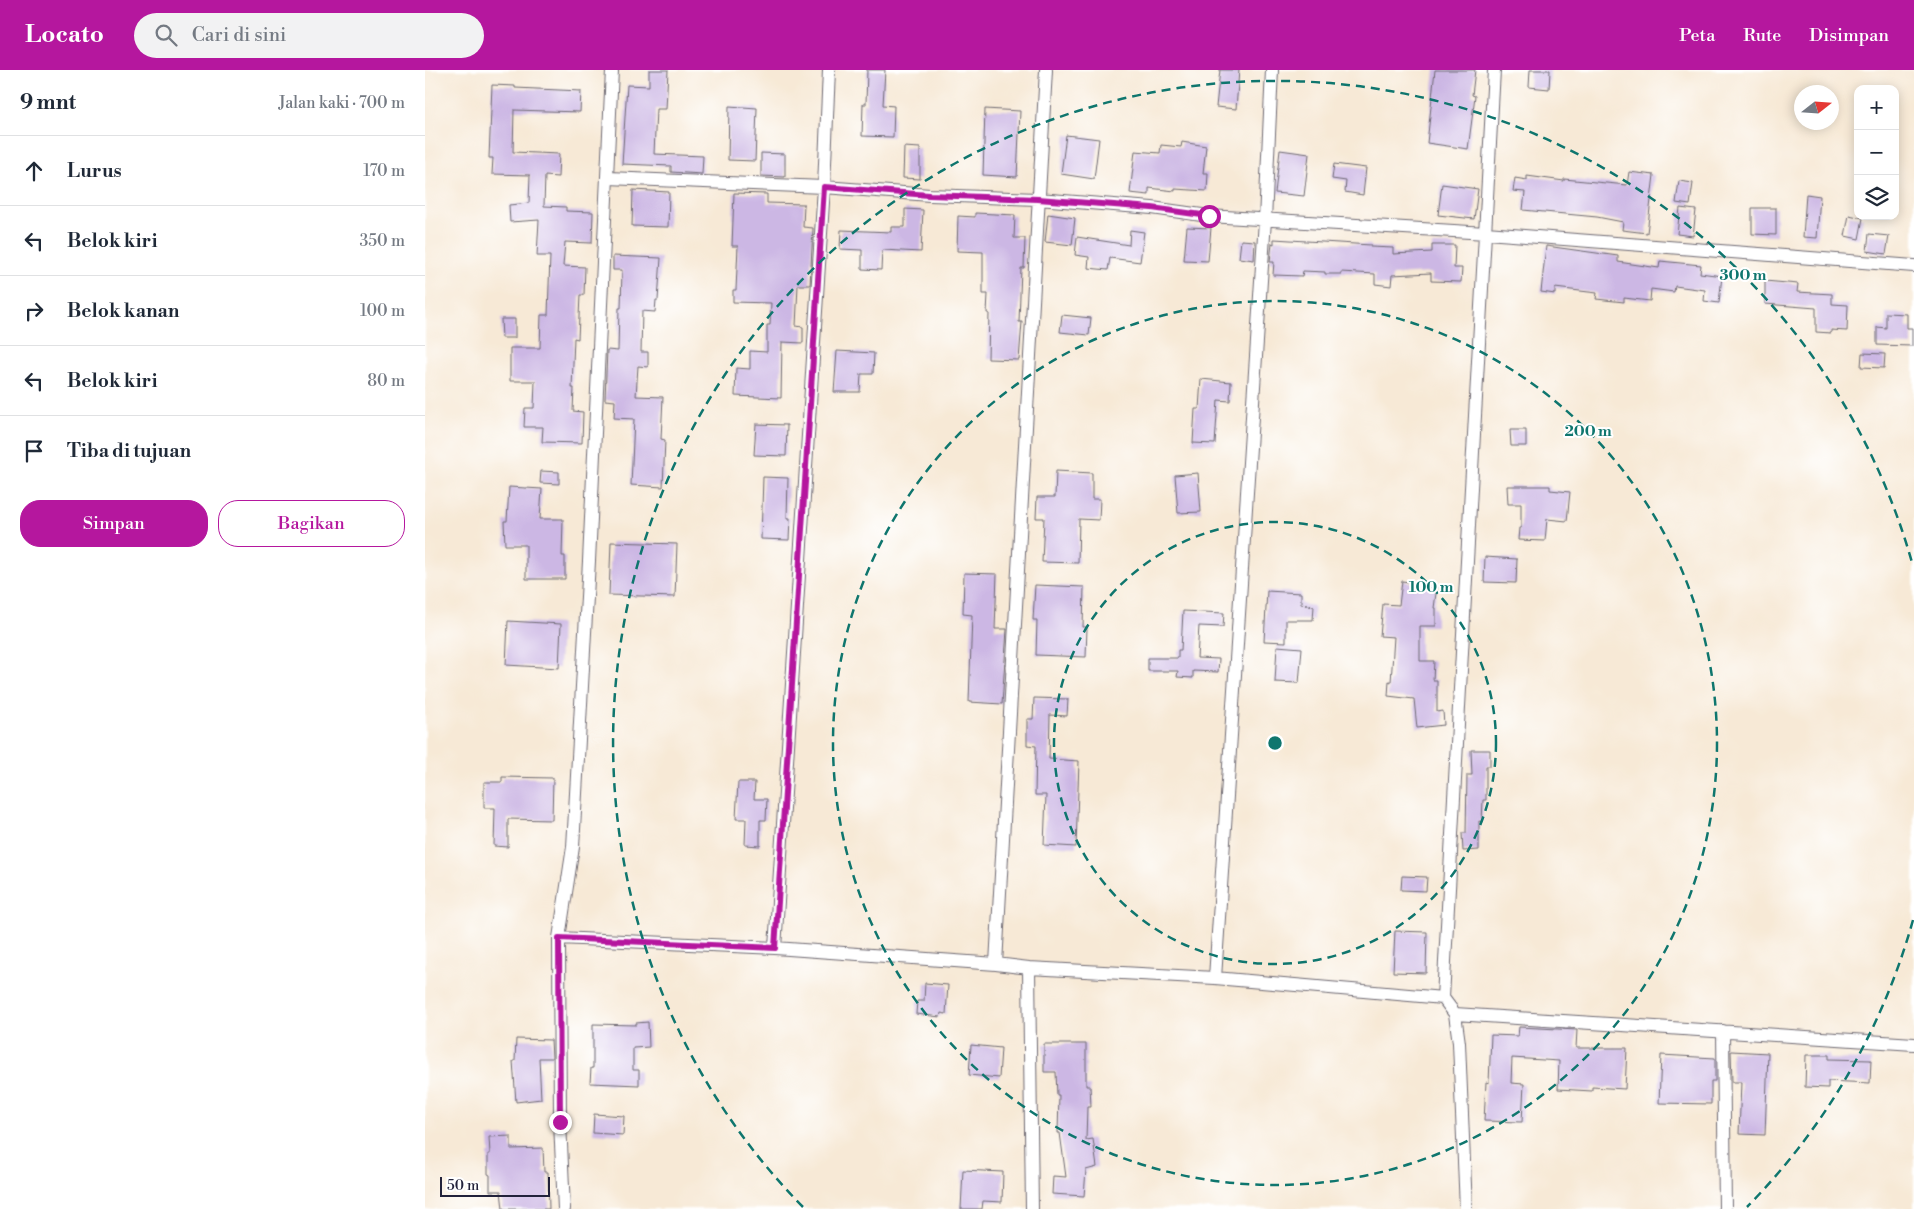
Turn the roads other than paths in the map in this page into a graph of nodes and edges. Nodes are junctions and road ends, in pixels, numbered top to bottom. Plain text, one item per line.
1 (612, 70) edge
2 (829, 70) edge
3 (1046, 70) edge
4 (1272, 70) edge
5 (1494, 70) edge
6 (608, 178) junction
7 (824, 187) junction
8 (1038, 199) junction
9 (1265, 220) junction
10 (1486, 233) junction
11 (1914, 266) edge
12 (559, 938) junction
13 (775, 948) junction
14 (996, 964) junction
15 (1029, 968) junction
16 (1215, 978) junction
17 (1443, 998) junction
18 (1455, 1014) junction
19 (1723, 1031) junction
20 (1914, 1044) edge
21 (564, 1209) edge
22 (1032, 1209) edge
23 (1466, 1209) edge
24 (1725, 1209) edge

1 - 6 street
2 - 7 street
3 - 8 street
4 - 9 street
5 - 10 street
6 - 7 street
6 - 12 street
7 - 8 street
7 - 13 street
8 - 9 street
8 - 14 street
9 - 10 street
9 - 16 street
10 - 11 street
10 - 17 street
12 - 13 street
12 - 21 street
13 - 14 street
14 - 15 street
15 - 16 street
15 - 22 street
16 - 17 street
17 - 18 street
18 - 19 street
18 - 23 street
19 - 20 street
19 - 24 street

